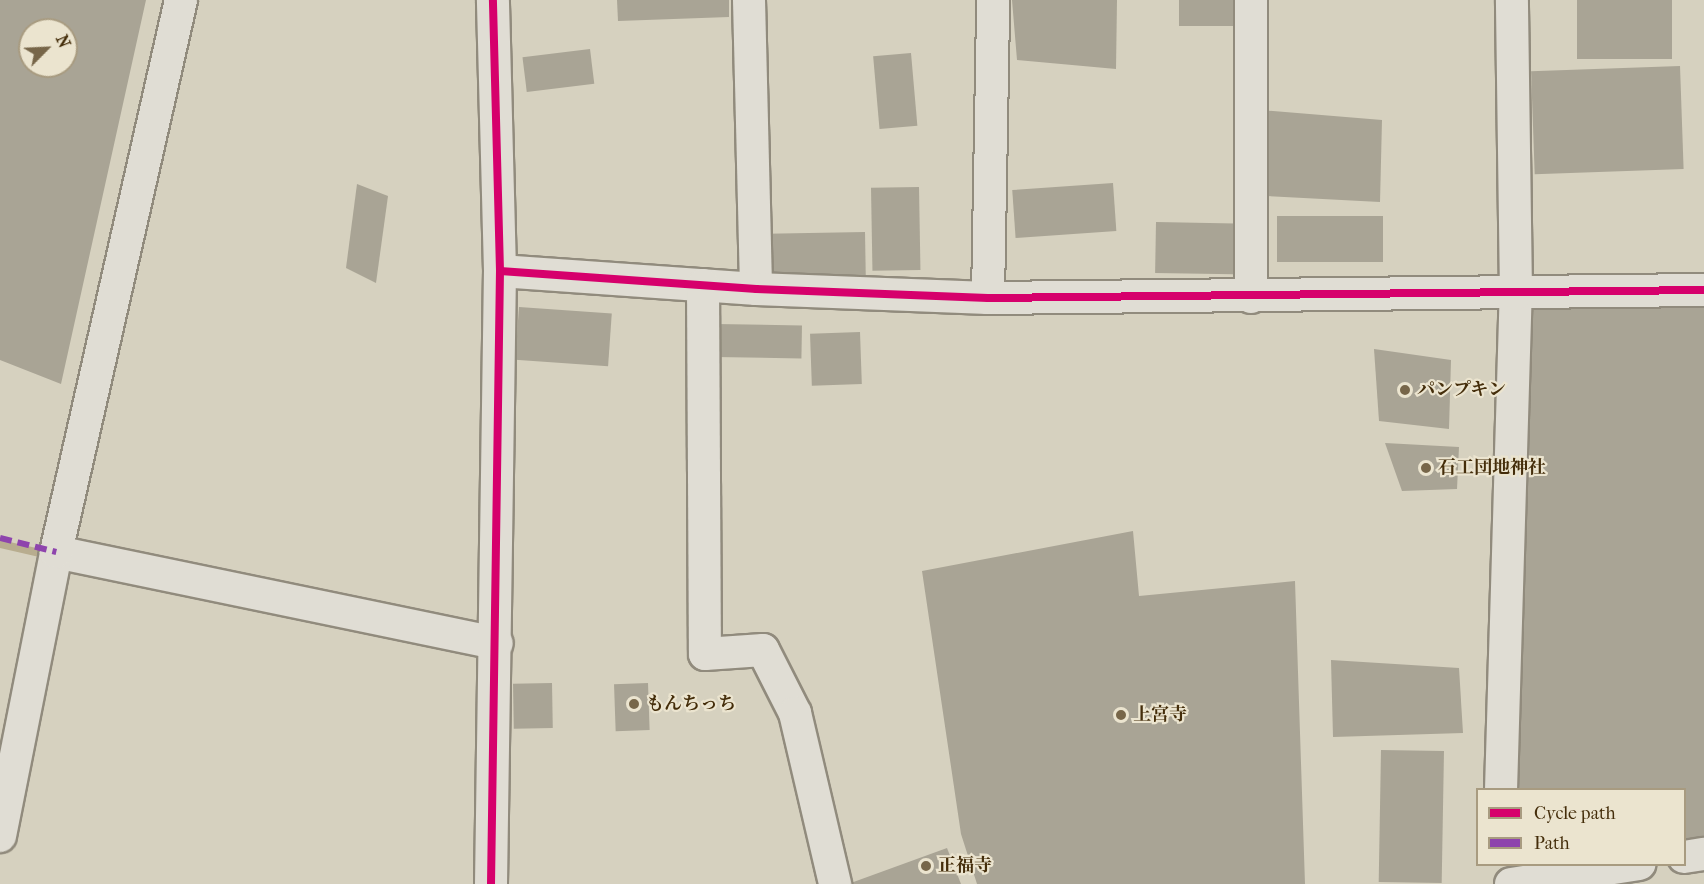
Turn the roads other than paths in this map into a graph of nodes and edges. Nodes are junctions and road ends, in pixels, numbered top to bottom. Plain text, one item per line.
1 (181, 0) edge
2 (494, 0) edge
3 (749, 0) edge
4 (993, 0) edge
5 (1251, 0) edge
6 (1512, 0) edge
7 (500, 271) junction
8 (703, 285) junction
9 (756, 289) junction
10 (1704, 290) edge
11 (1516, 293) junction
12 (1251, 297) junction
13 (988, 298) junction
14 (56, 552) junction
15 (497, 643) junction
16 (1501, 788) edge
17 (0, 836) edge
18 (1704, 855) edge
19 (1686, 858) edge
20 (1499, 866) edge
21 (1626, 866) edge
22 (490, 884) edge
23 (835, 884) edge
24 (1498, 884) edge
25 (1511, 884) edge

1 - 14 street
2 - 7 street
3 - 9 street
4 - 13 street
5 - 12 street
6 - 11 street
7 - 8 street
7 - 15 street
8 - 9 street
8 - 23 street
9 - 13 street
10 - 11 street
11 - 12 street
11 - 16 street
12 - 13 street
14 - 15 street
14 - 17 street
15 - 22 street
18 - 19 street
20 - 24 street
21 - 25 street

